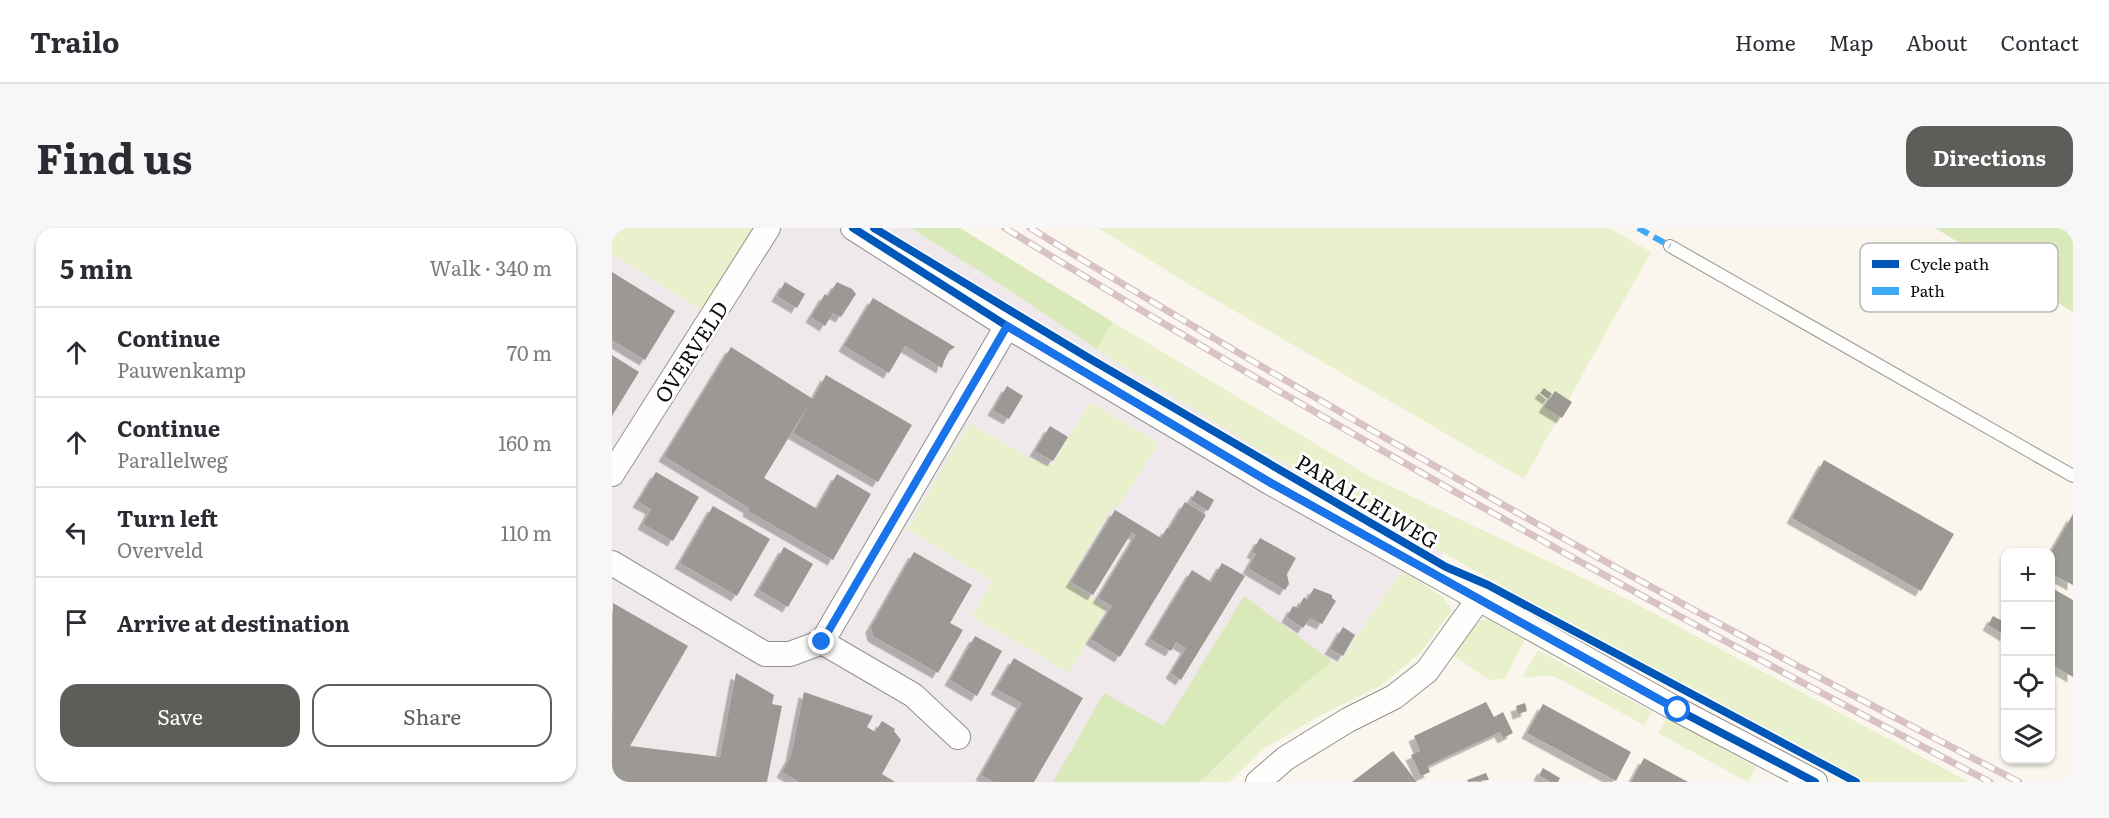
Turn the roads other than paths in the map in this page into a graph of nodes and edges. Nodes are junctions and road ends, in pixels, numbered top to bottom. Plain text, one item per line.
1 (768, 228) edge
2 (853, 228) edge
3 (1670, 246) dead end
4 (1007, 326) junction
5 (612, 474) edge
6 (2073, 476) edge
7 (612, 563) edge
8 (1478, 600) junction
9 (822, 642) junction
10 (958, 736) dead end
11 (1258, 782) edge
12 (1815, 782) edge

1 - 5 street, OVERVELD
2 - 4 street, PARALLELWEG
3 - 6 lane
4 - 8 street, PARALLELWEG
4 - 9 street
7 - 9 street
8 - 11 street
8 - 12 street, PARALLELWEG
9 - 10 street

